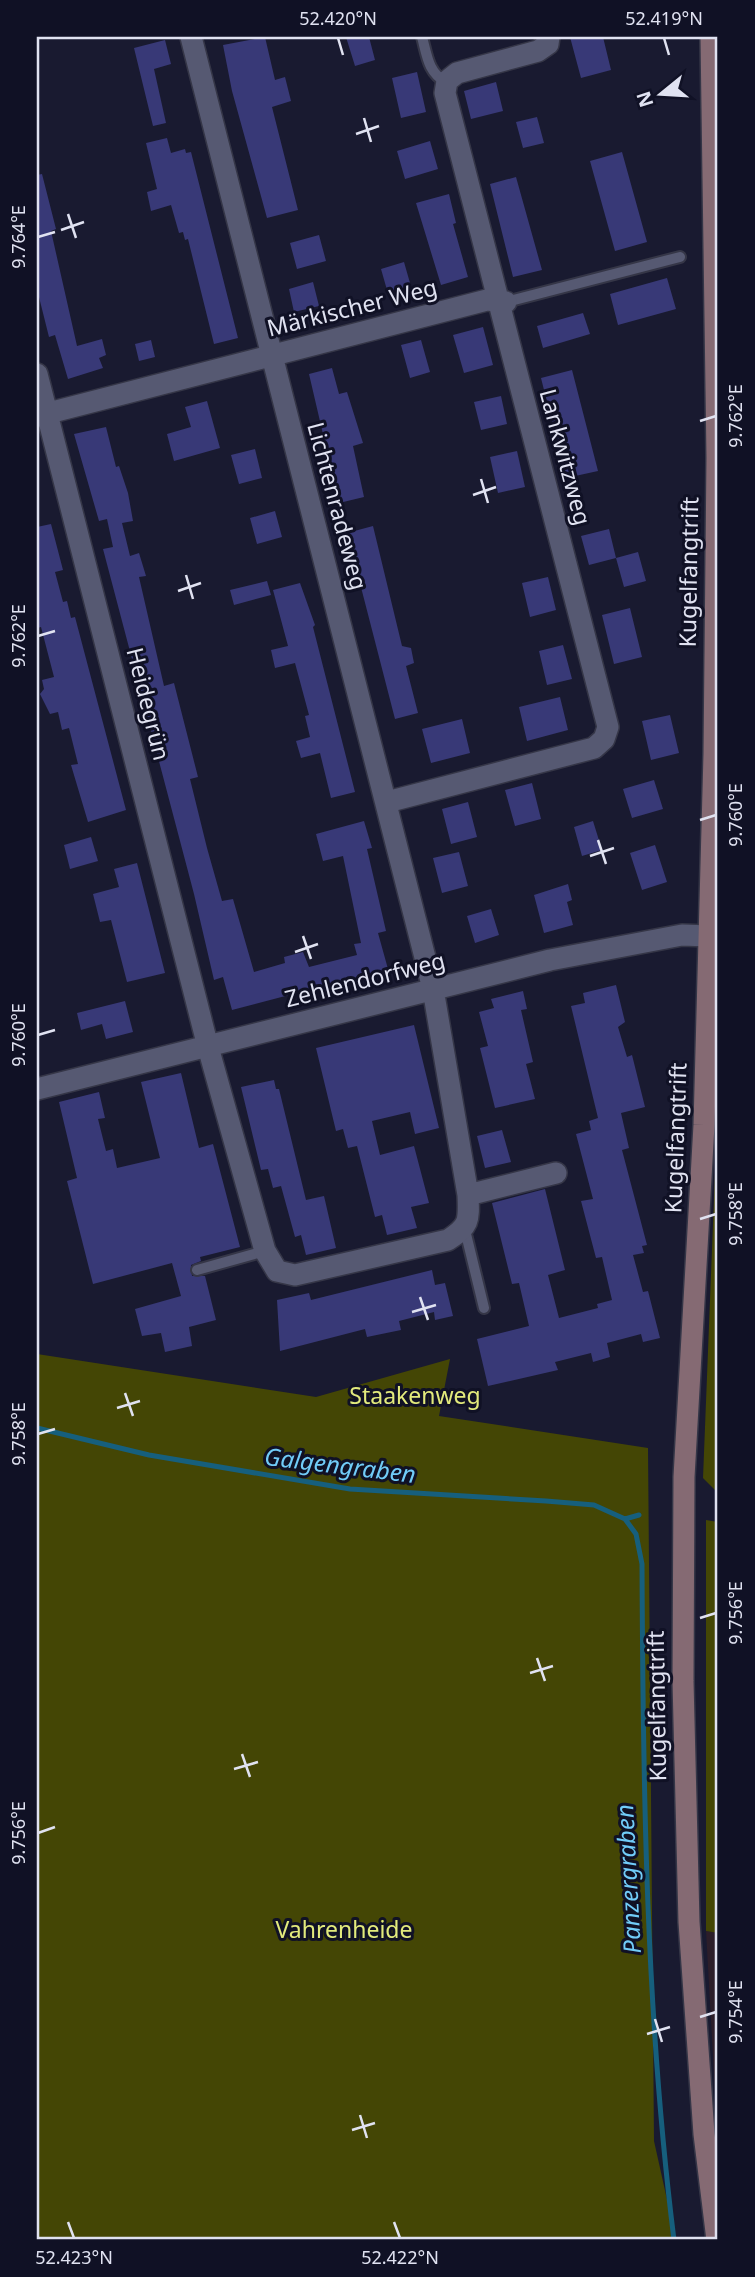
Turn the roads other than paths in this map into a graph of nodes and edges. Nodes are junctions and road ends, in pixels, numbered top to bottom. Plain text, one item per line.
1 (191, 37) edge
2 (422, 37) edge
3 (549, 37) edge
4 (710, 37) edge
5 (446, 82) junction
6 (680, 257) dead end
7 (502, 302) junction
8 (271, 356) junction
9 (37, 374) edge
10 (42, 415) edge
11 (387, 802) junction
12 (709, 936) junction
13 (433, 989) junction
14 (208, 1046) junction
15 (37, 1089) edge
16 (556, 1173) dead end
17 (468, 1195) junction
18 (465, 1230) junction
19 (265, 1251) junction
20 (197, 1270) dead end
21 (484, 1308) dead end
22 (717, 2240) edge

1 - 8 street, Lichtenradeweg
2 - 5 lane
3 - 5 street
4 - 12 street, Kugelfangtrift
5 - 7 street, Lankwitzweg
6 - 7 lane, Märkischer Weg
7 - 8 street, Märkischer Weg
7 - 11 street, Lankwitzweg
8 - 10 street, Märkischer Weg
8 - 11 street, Lichtenradeweg
9 - 10 street, Heidegrün
10 - 14 street, Heidegrün
11 - 13 street, Lichtenradeweg
12 - 13 street, Zehlendorfweg
12 - 22 street, Kugelfangtrift
13 - 14 street, Zehlendorfweg
13 - 17 street
14 - 15 street, Zehlendorfweg
14 - 19 street
16 - 17 street
17 - 18 street
18 - 19 street
18 - 21 lane
19 - 20 lane

